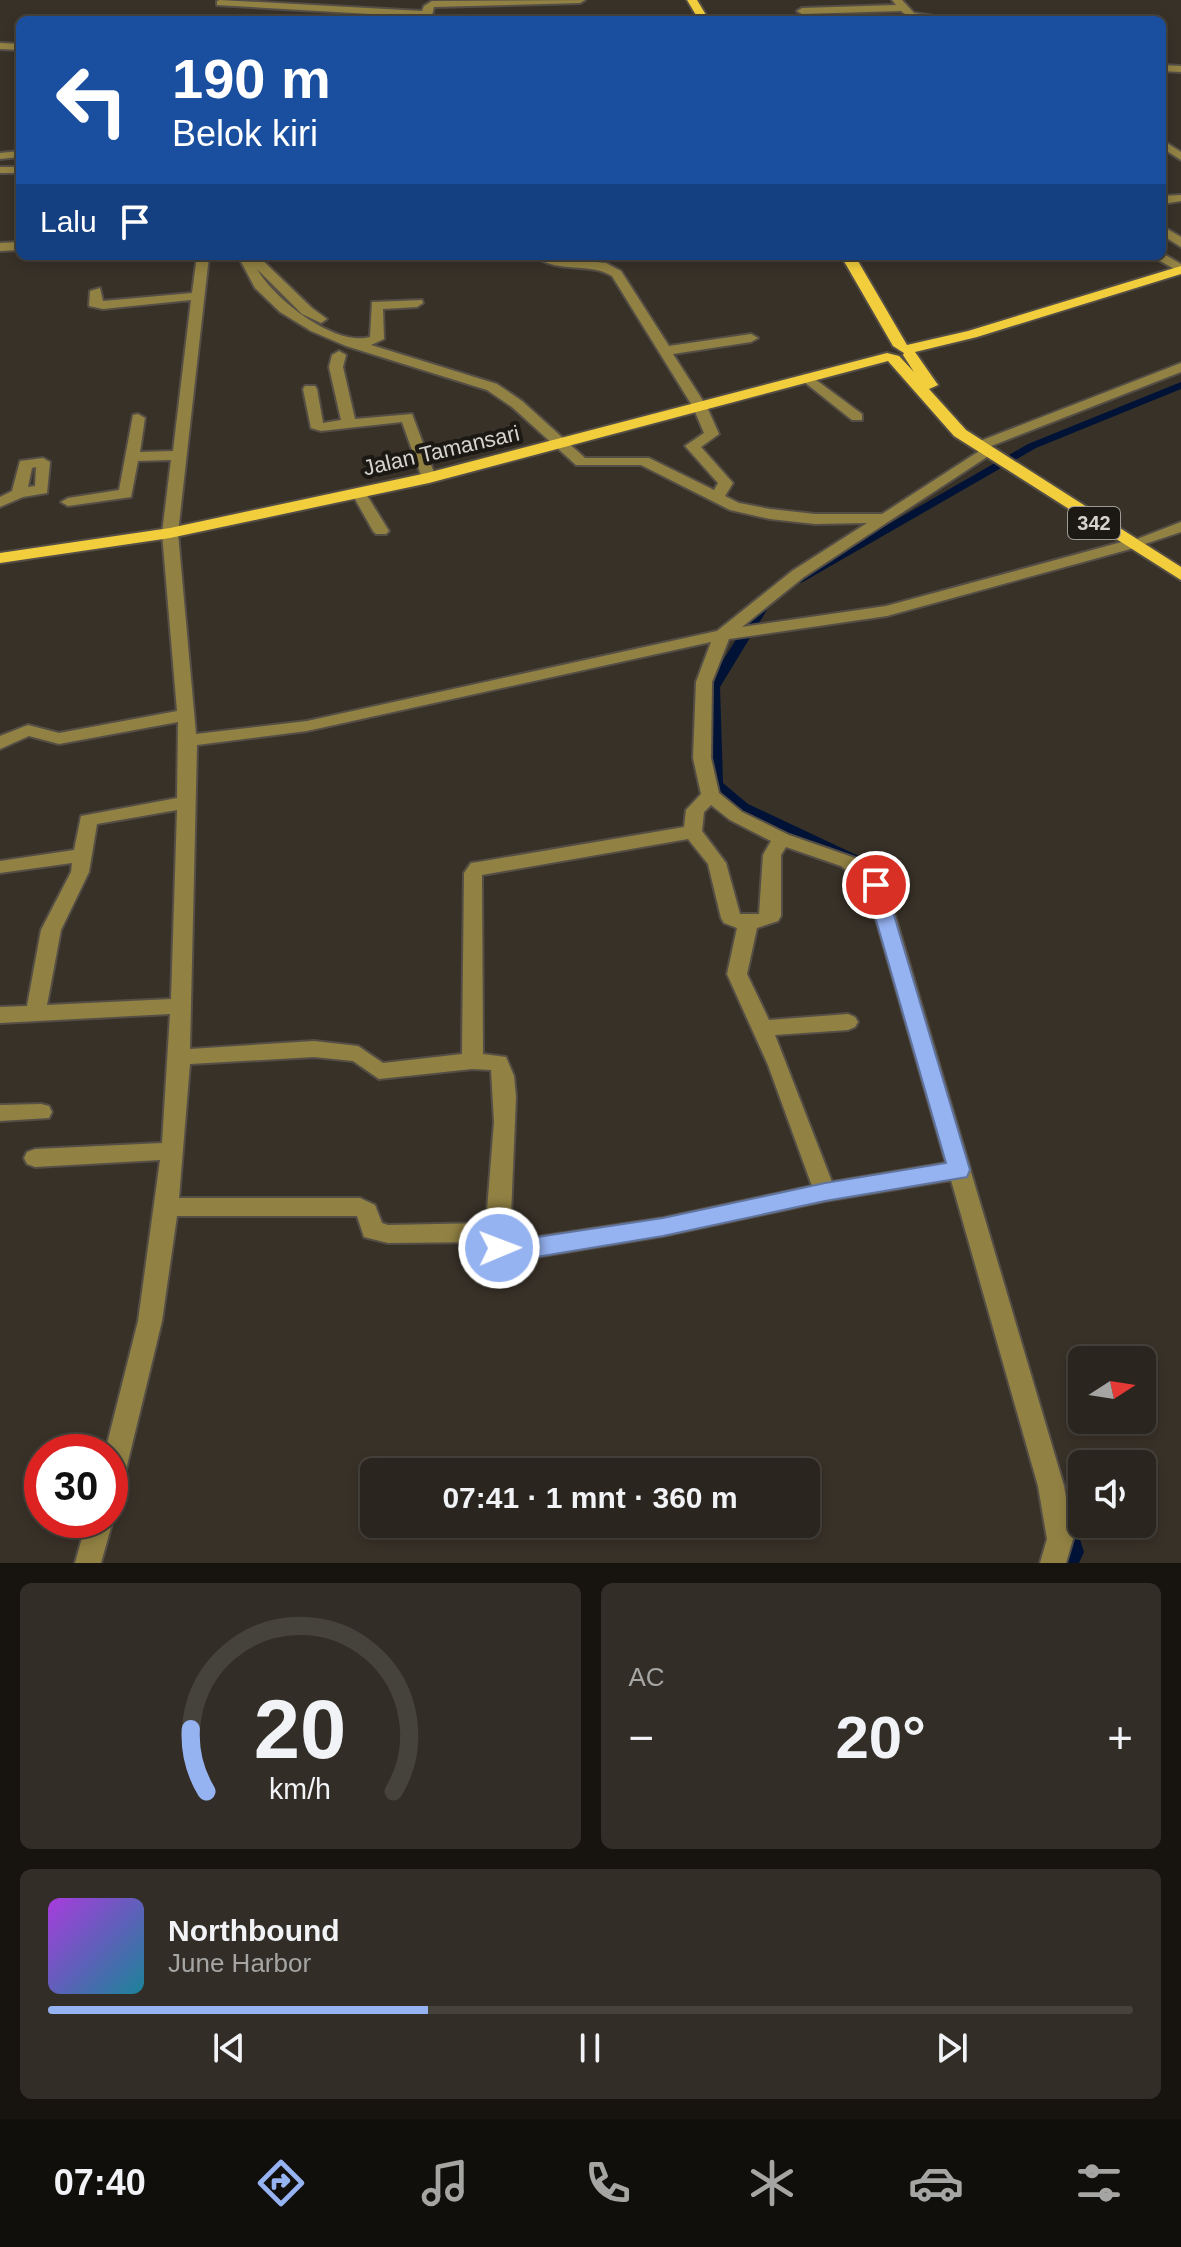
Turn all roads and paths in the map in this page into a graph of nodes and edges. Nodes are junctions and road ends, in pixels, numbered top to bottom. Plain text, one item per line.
1 (580, 0) edge
2 (481, 1) edge
3 (824, 1) edge
4 (220, 3) dead end
5 (801, 6) edge
6 (903, 8) edge
7 (411, 16) edge
8 (426, 16) edge
9 (872, 16) edge
10 (923, 16) edge
11 (202, 260) edge
12 (246, 260) edge
13 (255, 260) edge
14 (553, 260) edge
15 (841, 260) edge
16 (850, 260) edge
17 (1181, 269) edge
18 (96, 291) dead end
19 (198, 296) junction
20 (417, 303) dead end
21 (751, 338) dead end
22 (377, 339) junction
23 (360, 344) junction
24 (664, 351) junction
25 (898, 352) junction
26 (339, 355) dead end
27 (1181, 367) edge
28 (808, 378) junction
29 (310, 389) dead end
30 (700, 407) junction
31 (857, 417) dead end
32 (138, 418) dead end
33 (349, 424) junction
34 (568, 442) junction
35 (988, 450) junction
36 (179, 455) junction
37 (134, 457) junction
38 (429, 478) junction
39 (358, 492) junction
40 (19, 493) dead end
41 (716, 498) junction
42 (68, 502) dead end
43 (0, 503) edge
44 (885, 518) junction
45 (1181, 527) edge
46 (381, 531) dead end
47 (170, 533) junction
48 (1137, 542) junction
49 (0, 558) edge
50 (1181, 561) edge
51 (1181, 575) edge
52 (727, 635) junction
53 (186, 715) junction
54 (188, 741) junction
55 (0, 743) edge
56 (710, 795) junction
57 (187, 802) junction
58 (693, 832) junction
59 (782, 839) junction
60 (83, 855) junction
61 (0, 867) edge
62 (748, 923) junction
63 (181, 1006) junction
64 (36, 1012) junction
65 (0, 1015) edge
66 (848, 1022) dead end
67 (763, 1028) junction
68 (180, 1057) junction
69 (472, 1061) junction
70 (41, 1112) dead end
71 (0, 1113) edge
72 (172, 1151) junction
73 (35, 1158) dead end
74 (959, 1170) junction
75 (825, 1192) junction
76 (167, 1207) junction
77 (498, 1232) junction
78 (122, 1434) edge
79 (95, 1538) edge
80 (88, 1563) edge
81 (1053, 1563) edge

1 - 2 street
2 - 8 street
3 - 5 street
4 - 7 street
5 - 6 street
6 - 9 street
6 - 10 street
11 - 19 street
12 - 23 street
13 - 22 street
14 - 24 street
15 - 25 main road, 342
16 - 25 main road, 342
17 - 25 main road, Jalan Tamansari
18 - 19 street
19 - 36 street
20 - 22 street
21 - 24 street
22 - 23 street
22 - 34 street
23 - 34 street
24 - 30 street
25 - 28 main road, Jalan Tamansari
25 - 35 main road, 342
26 - 33 street
27 - 35 street
28 - 30 main road, Jalan Tamansari
28 - 31 street
29 - 33 street
30 - 34 main road, Jalan Tamansari
30 - 41 street
32 - 37 street
33 - 38 street
34 - 38 main road, Jalan Tamansari
34 - 41 street
35 - 44 street
35 - 48 main road, 342
36 - 37 street
36 - 47 street
37 - 42 street
38 - 39 main road, Jalan Tamansari
39 - 46 street
39 - 47 main road, Jalan Tamansari
40 - 43 street
41 - 44 street
44 - 52 street
45 - 48 street
47 - 49 main road, Jalan Tamansari
47 - 53 street
48 - 50 main road, 342
48 - 51 main road, 342
48 - 52 street
52 - 54 street
52 - 56 street
53 - 54 street
53 - 55 street
54 - 57 street
56 - 58 street
56 - 59 street
57 - 60 street
57 - 63 street
58 - 62 street
58 - 69 street
59 - 62 street
59 - 74 street
60 - 61 street
60 - 64 street
62 - 67 street
63 - 64 street
63 - 68 street
64 - 65 street
66 - 67 street
67 - 75 street
68 - 69 street
68 - 72 street
69 - 77 street
70 - 71 street
72 - 73 street
72 - 76 street
74 - 75 street
74 - 81 street
75 - 77 street
76 - 77 street
76 - 78 street
79 - 80 street

